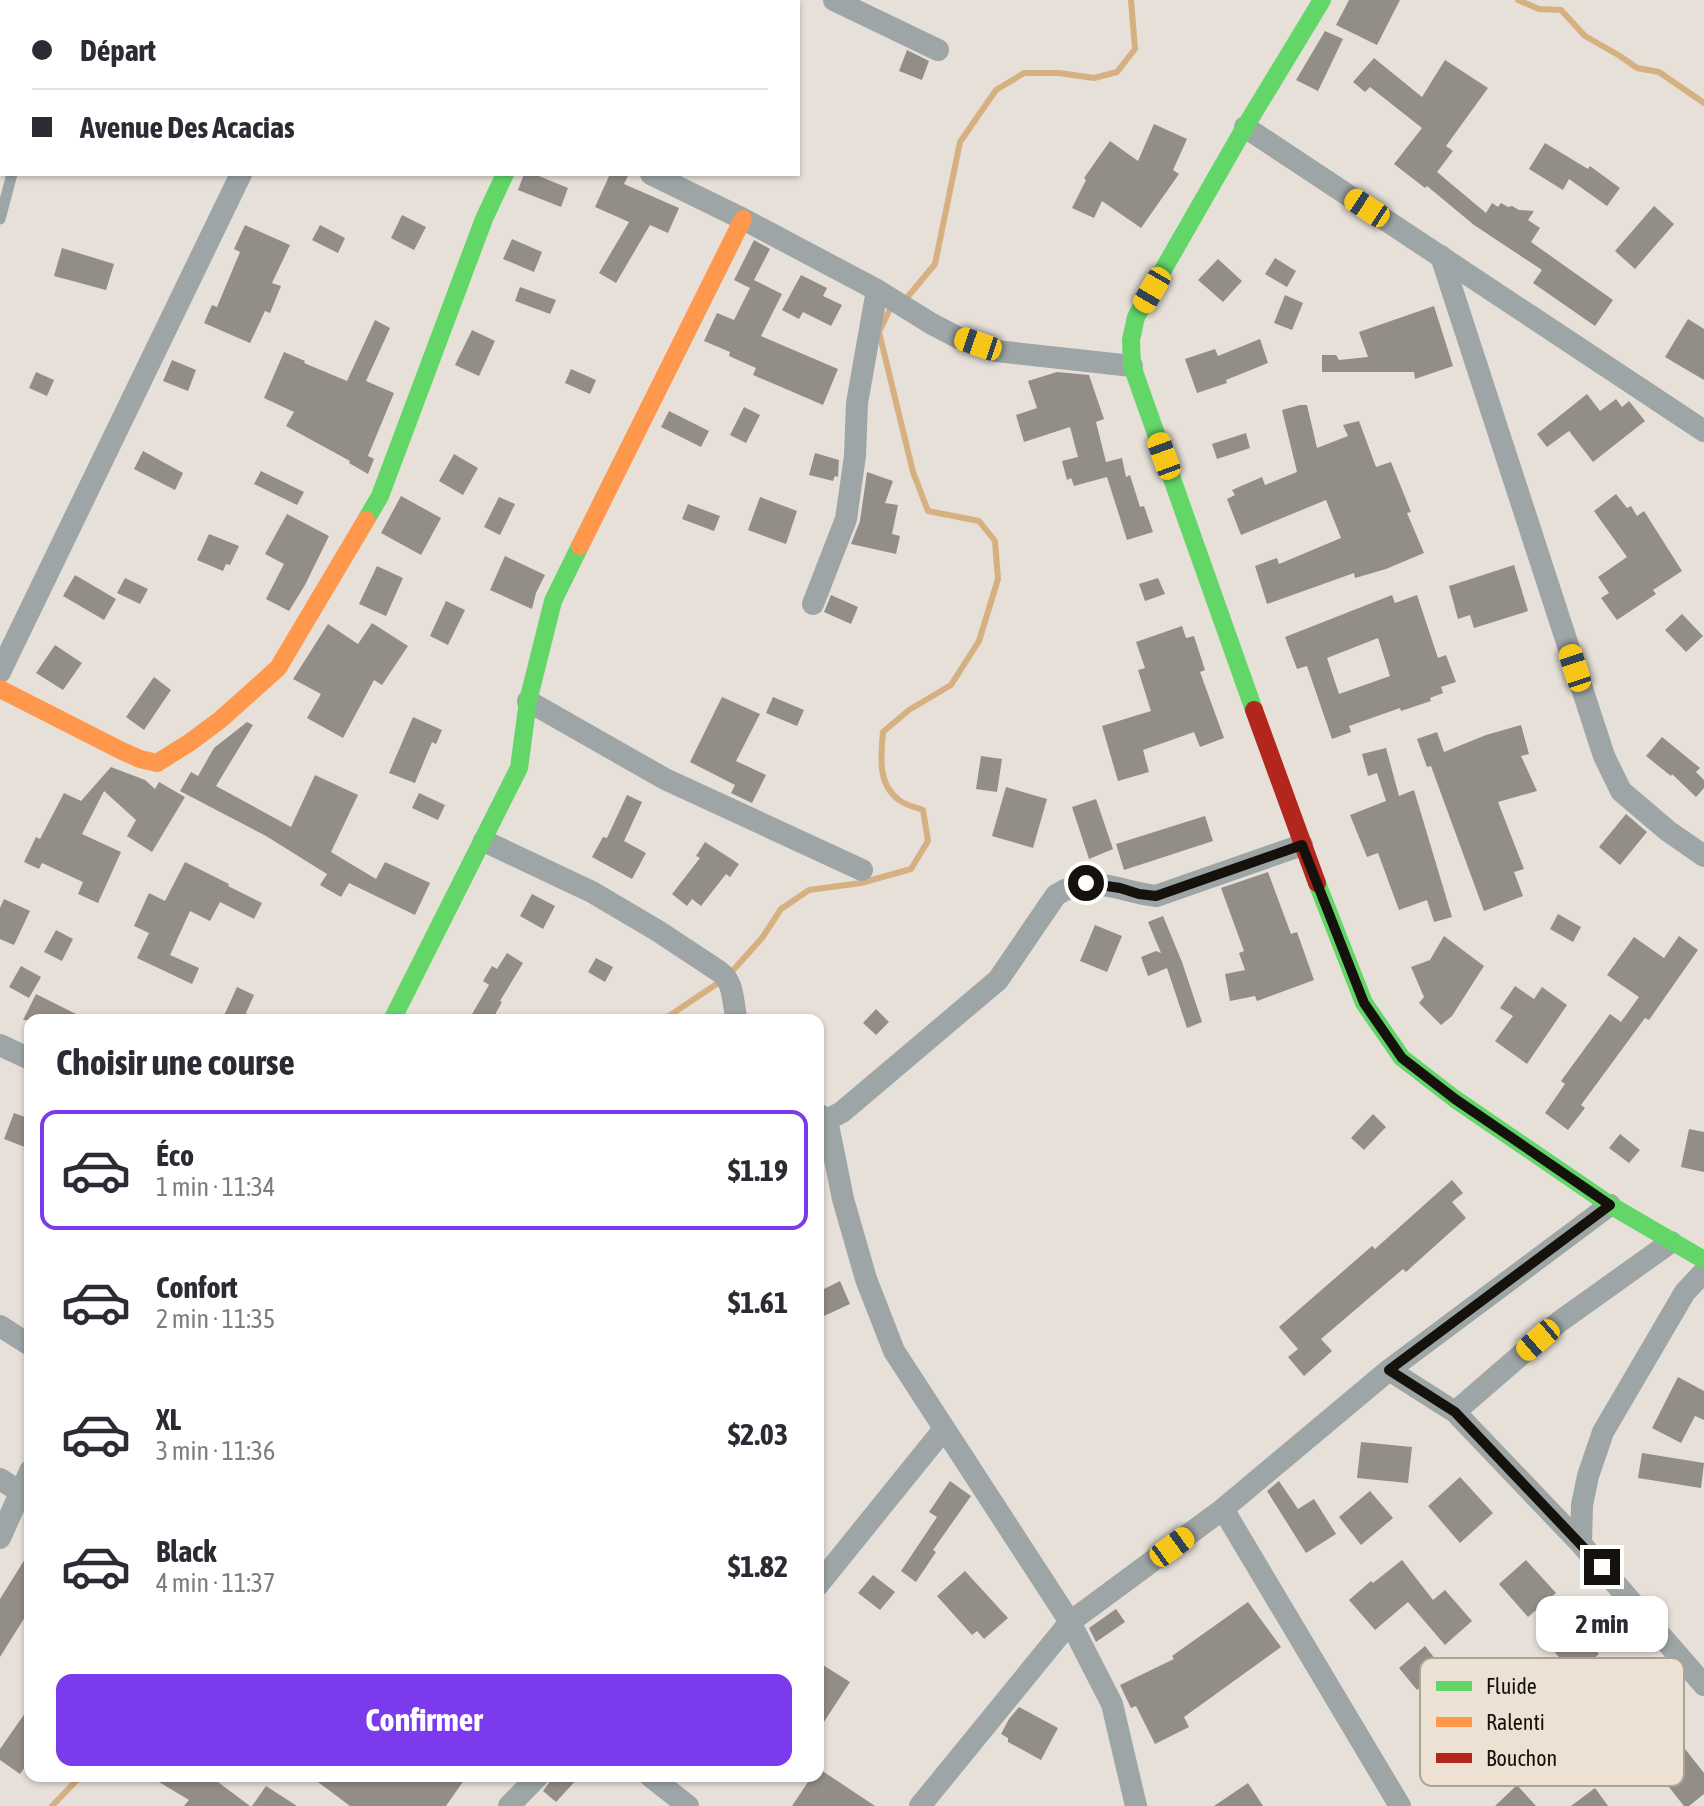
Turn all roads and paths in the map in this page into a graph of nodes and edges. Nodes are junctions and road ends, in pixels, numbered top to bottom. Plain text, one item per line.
1 (834, 0) edge
2 (1322, 0) edge
3 (938, 50) dead end
4 (1245, 127) junction
5 (11, 176) edge
6 (240, 176) edge
7 (504, 176) edge
8 (655, 176) edge
9 (0, 219) edge
10 (743, 219) junction
11 (1441, 256) junction
12 (882, 294) junction
13 (1132, 366) junction
14 (1704, 431) edge
15 (813, 604) dead end
16 (0, 672) edge
17 (0, 689) edge
18 (528, 701) junction
19 (484, 841) junction
20 (1302, 845) junction
21 (1704, 856) edge
22 (862, 870) dead end
23 (395, 1014) edge
24 (735, 1014) edge
25 (0, 1045) edge
26 (24, 1056) edge
27 (824, 1117) edge
28 (824, 1121) edge
29 (1610, 1205) junction
30 (1671, 1242) junction
31 (1704, 1260) edge
32 (1704, 1272) edge
33 (0, 1326) edge
34 (24, 1341) edge
35 (1389, 1370) junction
36 (1455, 1412) junction
37 (944, 1429) junction
38 (0, 1479) edge
39 (24, 1484) edge
40 (20, 1492) junction
41 (1223, 1509) junction
42 (0, 1538) edge
43 (1581, 1544) junction
44 (824, 1578) edge
45 (1070, 1622) junction
46 (1680, 1658) edge
47 (1684, 1662) edge
48 (1704, 1685) edge
49 (532, 1782) edge
50 (662, 1782) edge
51 (682, 1792) edge
52 (509, 1806) edge
53 (920, 1806) edge
54 (1136, 1806) edge
55 (1400, 1806) edge

1 - 3 street
2 - 4 street
4 - 11 street
4 - 13 street
5 - 9 lane
6 - 16 street
7 - 17 street
8 - 10 street
10 - 12 street
10 - 18 street
11 - 14 street
11 - 21 street
12 - 13 street
12 - 15 street
13 - 20 street
18 - 19 street
18 - 22 street
19 - 23 street
19 - 24 street
20 - 27 street
20 - 29 street
25 - 26 street
28 - 37 street
29 - 30 street
29 - 35 street
30 - 31 street
30 - 36 street
32 - 43 street
33 - 34 street
35 - 36 street
35 - 41 street
36 - 43 street
37 - 44 street
37 - 45 street
38 - 40 street
39 - 40 street
40 - 42 street
41 - 45 street
41 - 55 street
43 - 46 street
45 - 53 street
45 - 54 street
47 - 48 street
49 - 52 street
50 - 51 street

